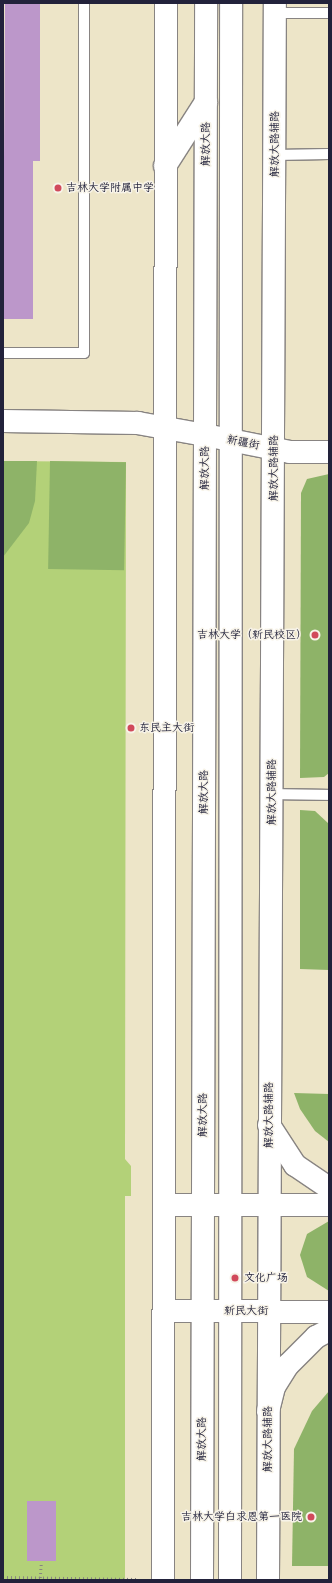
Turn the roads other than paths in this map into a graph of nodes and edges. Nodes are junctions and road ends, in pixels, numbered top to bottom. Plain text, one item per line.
1 (84, 3) edge
2 (166, 3) edge
3 (206, 3) edge
4 (231, 3) edge
5 (275, 8) edge
6 (329, 13) edge
7 (206, 102) junction
8 (329, 154) edge
9 (274, 155) junction
10 (165, 166) junction
11 (3, 353) edge
12 (3, 421) edge
13 (165, 428) junction
14 (205, 435) junction
15 (231, 441) junction
16 (274, 449) junction
17 (329, 452) edge
18 (272, 794) junction
19 (329, 795) edge
20 (269, 1125) junction
21 (329, 1188) edge
22 (269, 1204) junction
23 (164, 1205) junction
24 (203, 1205) junction
25 (230, 1205) junction
26 (329, 1205) edge
27 (164, 1311) junction
28 (202, 1311) junction
29 (229, 1312) junction
30 (269, 1312) junction
31 (329, 1312) edge
32 (329, 1330) edge
33 (268, 1411) junction
34 (163, 1580) edge
35 (202, 1580) edge
36 (230, 1580) edge
37 (268, 1580) edge

1 - 11 lane
2 - 10 main road
3 - 7 main road, 解放大路
4 - 15 main road
5 - 6 lane
5 - 9 main road, 解放大路辅路
7 - 10 main road
7 - 14 main road, 解放大路
8 - 9 lane
9 - 16 main road, 解放大路辅路
10 - 13 main road
12 - 13 main road
13 - 14 main road
13 - 23 main road
14 - 15 main road, 新疆街
14 - 24 main road, 解放大路
15 - 16 main road, 新疆街
15 - 25 main road
16 - 17 main road, 新疆街
16 - 18 main road, 解放大路辅路
18 - 19 lane
18 - 20 main road, 解放大路辅路
20 - 21 main road
20 - 22 main road, 解放大路辅路
22 - 25 main road
22 - 26 main road
22 - 30 main road, 解放大路辅路
23 - 24 main road
23 - 27 main road
24 - 25 main road
24 - 28 main road, 解放大路
25 - 29 main road
27 - 28 main road, 新民大街
27 - 34 main road
28 - 29 main road, 新民大街
28 - 35 main road, 解放大路
29 - 30 main road, 新民大街
29 - 36 main road
30 - 31 main road, 新民大街
30 - 33 main road, 解放大路辅路
32 - 33 main road
33 - 37 main road, 解放大路辅路

